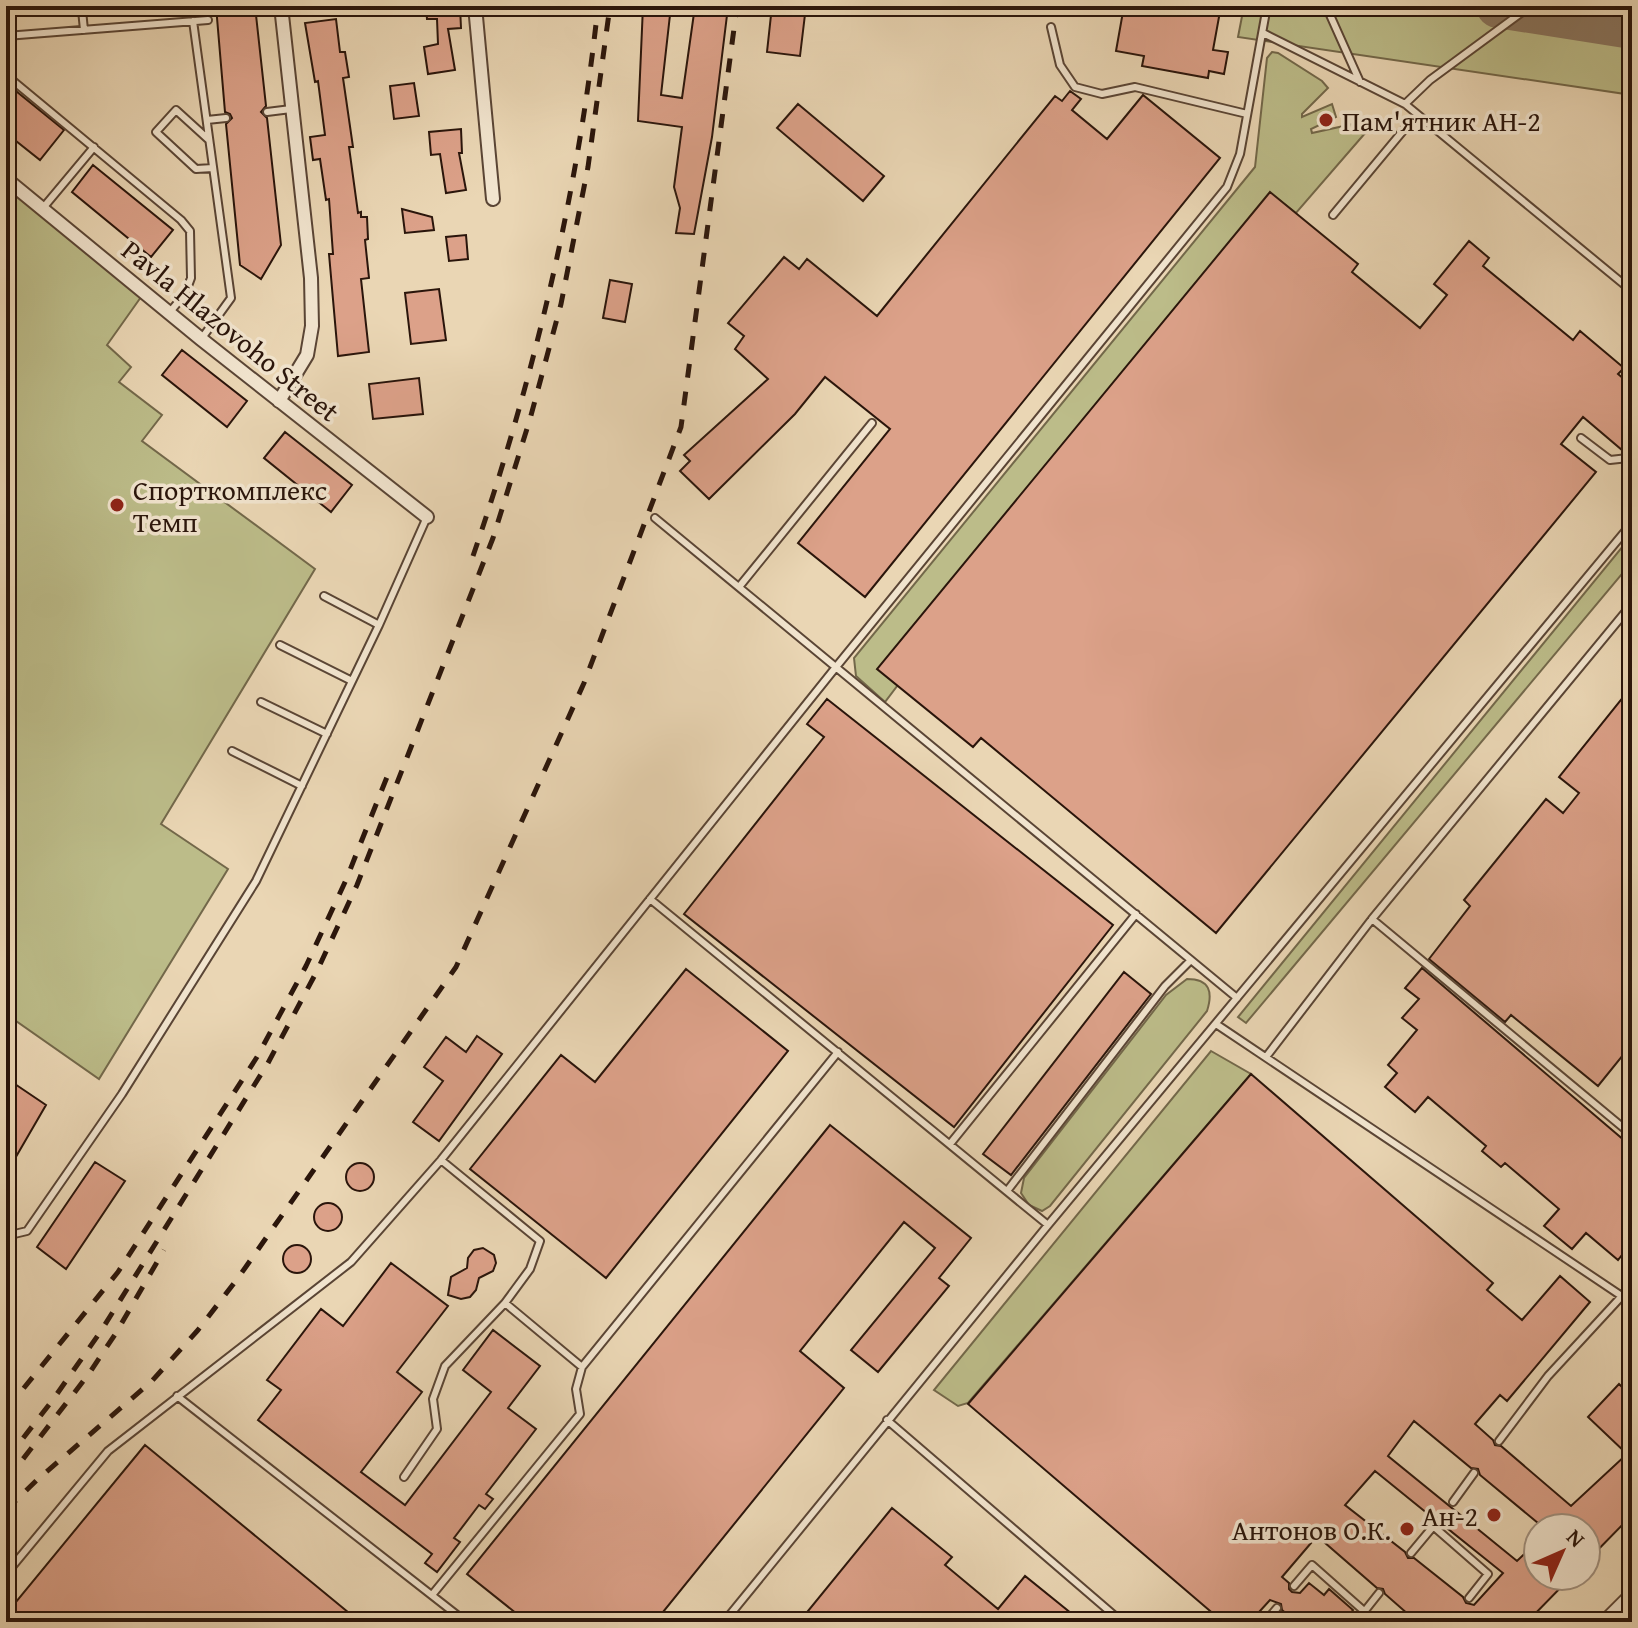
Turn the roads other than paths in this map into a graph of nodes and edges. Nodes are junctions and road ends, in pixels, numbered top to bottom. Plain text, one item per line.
1 (281, 6) edge
2 (475, 6) edge
3 (1267, 6) edge
4 (1326, 6) edge
5 (1526, 6) edge
6 (82, 10) dead end
7 (208, 20) dead end
8 (193, 21) junction
9 (1051, 27) dead end
10 (84, 30) junction
11 (1263, 33) junction
12 (6, 36) edge
13 (6, 75) edge
14 (1360, 82) junction
15 (1405, 104) junction
16 (292, 109) junction
17 (267, 112) dead end
18 (1247, 114) junction
19 (1417, 114) junction
20 (226, 118) dead end
21 (207, 120) junction
22 (209, 140) junction
23 (94, 147) junction
24 (213, 168) junction
25 (6, 179) edge
26 (493, 199) dead end
27 (43, 208) junction
28 (1333, 215) dead end
29 (1632, 291) edge
30 (169, 313) junction
31 (201, 339) junction
32 (279, 401) junction
33 (872, 423) dead end
34 (1581, 438) dead end
35 (1632, 461) edge
36 (427, 517) joint
37 (655, 518) dead end
38 (1632, 523) edge
39 (739, 587) junction
40 (324, 596) dead end
41 (1632, 604) edge
42 (379, 625) junction
43 (280, 645) dead end
44 (836, 667) junction
45 (352, 681) junction
46 (261, 702) dead end
47 (327, 734) junction
48 (232, 751) dead end
49 (302, 786) junction
50 (650, 899) junction
51 (1136, 914) junction
52 (1372, 919) junction
53 (1191, 960) junction
54 (1237, 998) junction
55 (1216, 1024) junction
56 (838, 1052) junction
57 (1266, 1057) junction
58 (1632, 1135) edge
59 (950, 1144) junction
60 (441, 1160) junction
61 (1007, 1191) junction
62 (1048, 1225) junction
63 (6, 1236) edge
64 (1632, 1285) edge
65 (1623, 1296) junction
66 (505, 1303) junction
67 (1632, 1303) edge
68 (582, 1367) junction
69 (177, 1396) junction
70 (887, 1420) junction
71 (1499, 1441) dead end
72 (1474, 1473) dead end
73 (404, 1477) dead end
74 (1453, 1502) dead end
75 (1411, 1553) dead end
76 (6, 1574) edge
77 (1294, 1586) dead end
78 (1379, 1593) dead end
79 (432, 1595) junction
80 (1632, 1597) edge
81 (1469, 1598) dead end
82 (1277, 1608) dead end
83 (1364, 1611) junction
84 (466, 1622) edge
85 (724, 1622) edge
86 (1122, 1622) edge
87 (1265, 1622) edge
88 (1356, 1622) edge
89 (1607, 1622) edge

1 - 16 street
2 - 26 street
3 - 11 lane
4 - 14 lane
5 - 15 lane
6 - 10 lane
7 - 8 lane
8 - 10 lane
8 - 21 lane
9 - 18 lane
10 - 12 lane
11 - 14 lane
11 - 18 lane
13 - 23 lane
14 - 15 lane
15 - 19 lane
16 - 17 lane
16 - 32 street
18 - 44 lane
19 - 28 lane
19 - 29 lane
20 - 21 lane
21 - 22 lane
22 - 24 lane
22 - 24 lane
23 - 27 lane
23 - 30 lane
24 - 31 lane
25 - 27 street, Pavla Hlazovoho Street
27 - 30 street, Pavla Hlazovoho Street
30 - 31 street, Pavla Hlazovoho Street
31 - 32 street, Pavla Hlazovoho Street
32 - 36 street, Pavla Hlazovoho Street
33 - 39 lane
34 - 35 lane
36 - 42 lane
37 - 39 lane
38 - 54 lane
39 - 44 lane
40 - 42 lane
41 - 52 lane
42 - 45 lane
43 - 45 lane
44 - 50 lane
44 - 51 lane
45 - 47 lane
46 - 47 lane
47 - 49 lane
48 - 49 lane
49 - 63 lane
50 - 56 lane
50 - 60 lane
51 - 53 lane
51 - 59 lane
52 - 57 lane
52 - 58 lane
53 - 54 lane
53 - 61 lane
54 - 55 lane
55 - 57 lane
55 - 62 lane
56 - 59 lane
56 - 68 lane
57 - 65 lane
59 - 61 lane
60 - 66 lane
60 - 69 lane
61 - 62 lane
62 - 70 lane
64 - 65 lane
65 - 67 lane
65 - 71 lane
66 - 68 lane
66 - 73 lane
68 - 79 lane
69 - 76 lane
69 - 79 lane
70 - 85 lane
70 - 86 lane
72 - 74 lane
75 - 81 lane
77 - 83 lane
78 - 83 lane
79 - 84 lane
80 - 89 street
82 - 87 lane
83 - 88 lane

